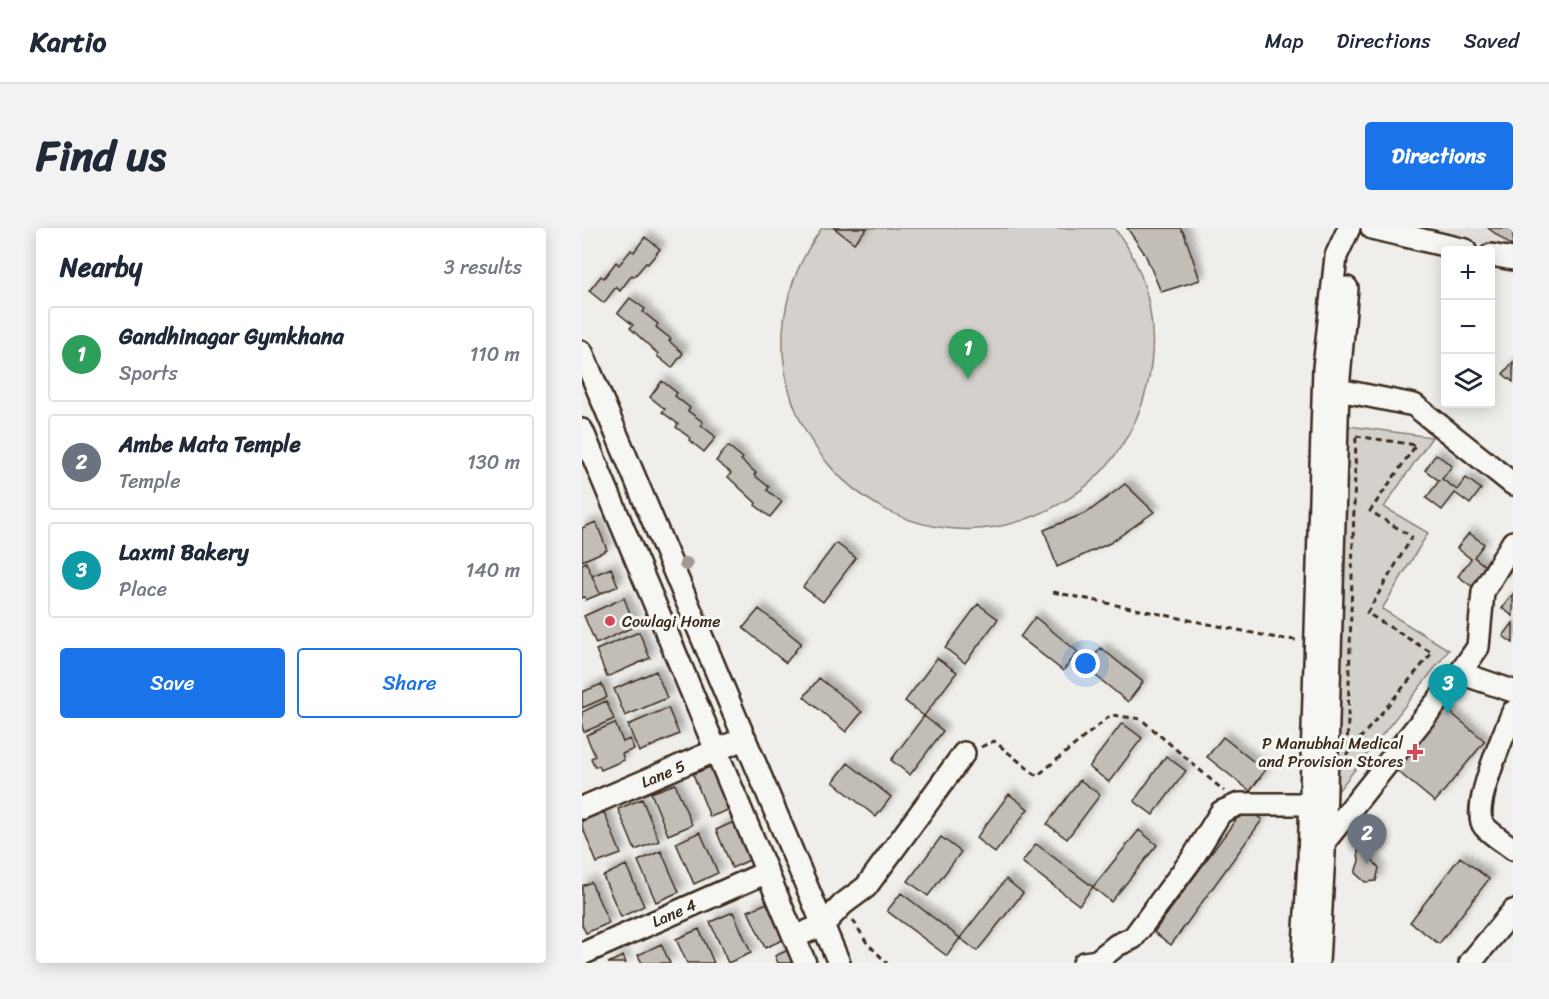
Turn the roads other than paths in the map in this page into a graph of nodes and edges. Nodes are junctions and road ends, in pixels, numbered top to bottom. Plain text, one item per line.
1 (1350, 228) edge
2 (1372, 228) edge
3 (1448, 246) edge
4 (1495, 256) edge
5 (1513, 259) edge
6 (582, 351) edge
7 (1331, 388) junction
8 (609, 417) junction
9 (582, 430) edge
10 (1513, 484) edge
11 (1512, 544) edge
12 (684, 593) junction
13 (655, 605) junction
14 (1460, 674) junction
15 (1513, 691) edge
16 (1513, 712) edge
17 (744, 738) junction
18 (716, 751) junction
19 (964, 753) road end
20 (1318, 767) junction
21 (1310, 804) junction
22 (582, 808) edge
23 (1324, 842) junction
24 (1513, 849) edge
25 (1309, 860) junction
26 (767, 872) junction
27 (1513, 911) edge
28 (823, 925) junction
29 (794, 937) junction
30 (582, 954) edge
31 (805, 963) edge
32 (839, 963) edge
33 (1084, 963) edge
34 (1303, 963) edge
35 (1318, 963) edge
36 (1470, 963) edge

1 - 7 street
2 - 3 street
4 - 5 street
6 - 8 street
7 - 10 street
7 - 20 street
8 - 9 street
8 - 12 street
9 - 13 street
11 - 14 street
12 - 13 street
12 - 17 street
13 - 18 street
14 - 15 street
14 - 23 street
16 - 24 street
17 - 18 street, Lane 5
17 - 28 street
18 - 22 street, Lane 5
18 - 26 street
19 - 28 street
20 - 21 street
20 - 23 street
21 - 25 street
21 - 33 street
23 - 25 street
23 - 35 street
25 - 34 street
26 - 29 street
26 - 30 street, Lane 4
27 - 36 street
28 - 29 street
28 - 32 street
29 - 31 street

